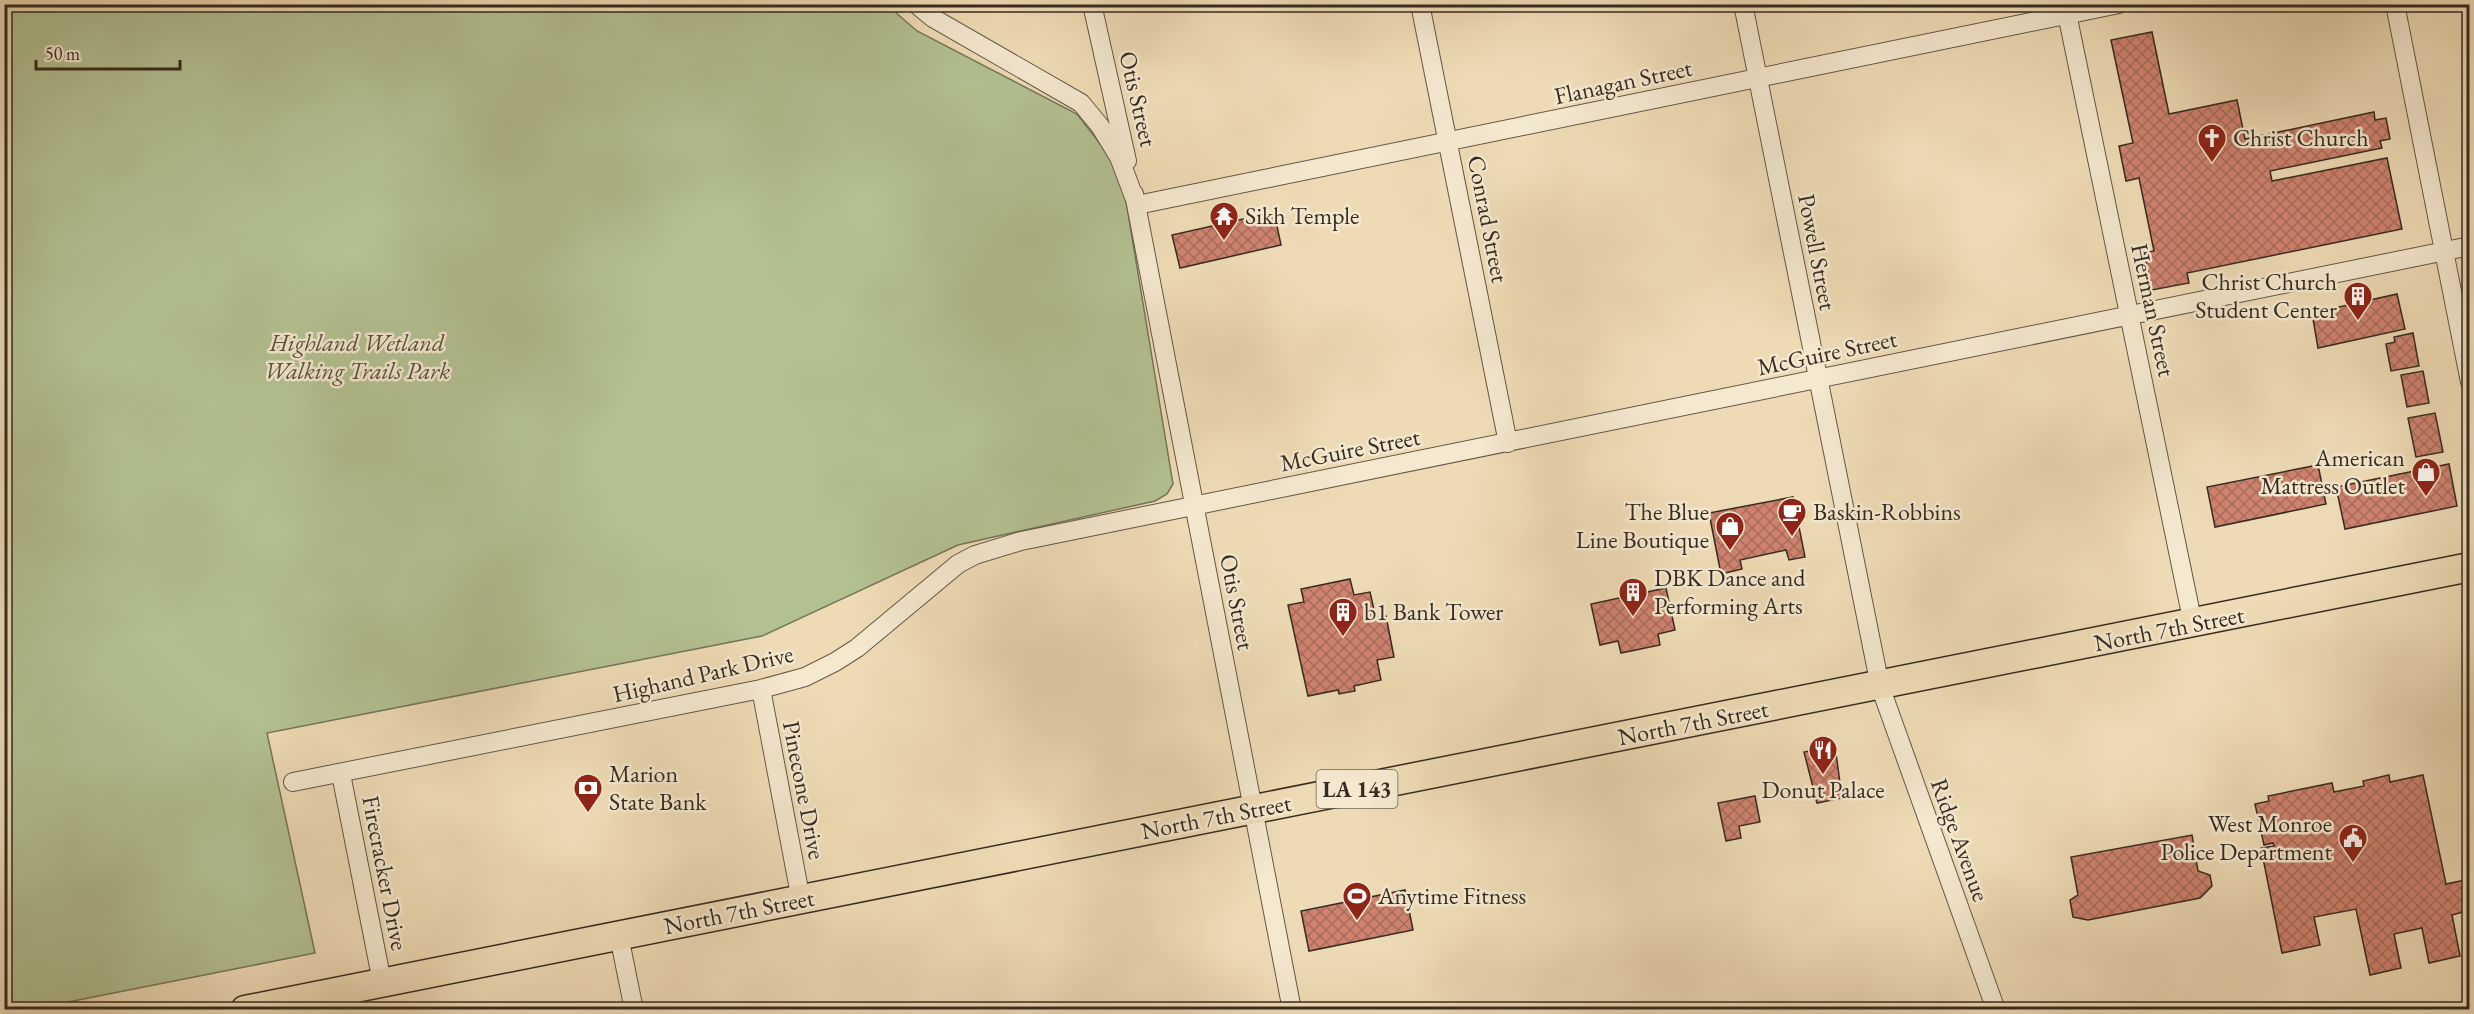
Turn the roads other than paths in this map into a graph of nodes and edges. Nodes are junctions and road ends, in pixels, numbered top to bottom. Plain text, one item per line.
1 (916, 4) edge
2 (1092, 4) edge
3 (1420, 4) edge
4 (1743, 4) edge
5 (2119, 4) edge
6 (2395, 4) edge
7 (2066, 10) edge
8 (1758, 79) junction
9 (1448, 142) junction
10 (1137, 205) junction
11 (2469, 246) edge
12 (2444, 251) junction
13 (2129, 315) junction
14 (1818, 379) junction
15 (2469, 382) edge
16 (1508, 442) junction
17 (1193, 504) junction
18 (2469, 567) edge
19 (2193, 624) junction
20 (1880, 686) junction
21 (761, 689) junction
22 (341, 774) junction
23 (293, 782) dead end
24 (1252, 810) junction
25 (801, 900) junction
26 (619, 936) junction
27 (382, 982) junction
28 (244, 1010) edge
29 (633, 1010) edge
30 (1292, 1010) edge
31 (1996, 1010) edge

1 - 10 street, Otis Street
2 - 10 street, Otis Street
3 - 9 street, Conrad Street
4 - 8 street, Powell Street
5 - 7 street, Flanagan Street
6 - 12 street
7 - 8 street, Flanagan Street
7 - 13 street, Herman Street
8 - 9 street, Flanagan Street
8 - 14 street, Powell Street
9 - 10 street, Flanagan Street
9 - 16 street, Conrad Street
10 - 17 street, Otis Street
11 - 12 street, McGuire Street
12 - 13 street, McGuire Street
12 - 15 street
13 - 14 street, McGuire Street
13 - 19 street, Herman Street
14 - 16 street, McGuire Street
14 - 20 street, Powell Street
16 - 17 street, McGuire Street
17 - 21 street, Highand Park Drive
17 - 24 street, Otis Street
18 - 19 main road, North 7th Street / LA 143
19 - 20 main road, North 7th Street / LA 143
20 - 24 main road, North 7th Street / LA 143
20 - 31 street, Ridge Avenue
21 - 22 street, Highand Park Drive
21 - 25 street, Pinecone Drive
22 - 23 street, Highand Park Drive
22 - 27 street, Firecracker Drive
24 - 25 main road, North 7th Street / LA 143
24 - 30 street, Otis Street
25 - 26 main road, North 7th Street / LA 143
26 - 27 main road, North 7th Street / LA 143
26 - 29 street
27 - 28 main road, North 7th Street / LA 143

